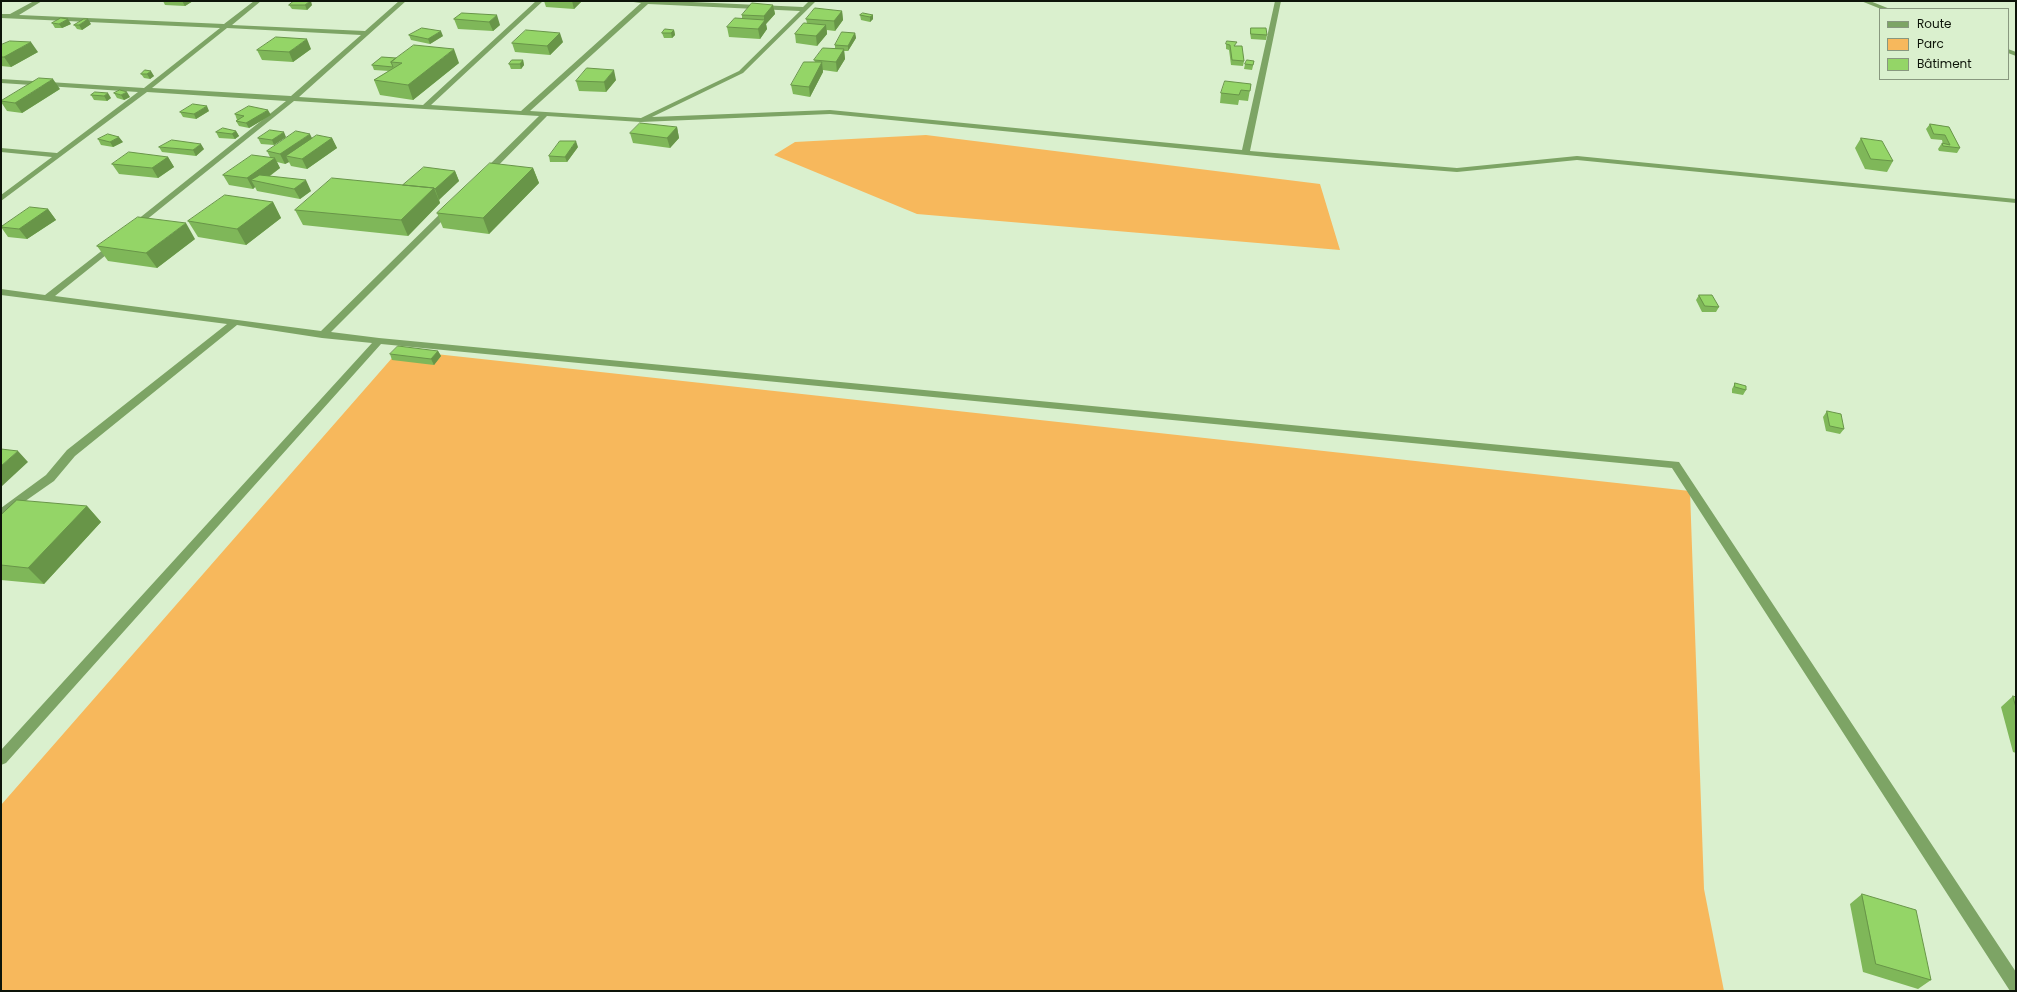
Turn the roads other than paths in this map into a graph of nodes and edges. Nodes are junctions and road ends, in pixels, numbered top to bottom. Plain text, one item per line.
1 (40, 1) edge
2 (258, 1) edge
3 (404, 1) edge
4 (540, 1) edge
5 (629, 1) edge
6 (646, 1) edge
7 (813, 1) edge
8 (1278, 1) edge
9 (1864, 1) edge
10 (1884, 8) edge
11 (804, 9) junction
12 (1, 16) edge
13 (11, 16) junction
14 (1, 22) edge
15 (225, 26) junction
16 (367, 33) junction
17 (1, 81) edge
18 (145, 90) junction
19 (292, 99) junction
20 (425, 107) junction
21 (522, 113) junction
22 (545, 114) junction
23 (641, 120) junction
24 (1, 150) edge
25 (1244, 153) junction
26 (58, 155) junction
27 (478, 180) edge
28 (1, 199) edge
29 (2016, 201) edge
30 (456, 203) edge
31 (1, 292) edge
32 (48, 297) junction
33 (234, 323) junction
34 (322, 335) junction
35 (379, 341) junction
36 (1, 514) edge
37 (1, 759) edge
38 (2016, 986) edge

1 - 13 street
2 - 15 street
3 - 16 street
4 - 20 street
5 - 6 street
6 - 11 street
6 - 21 street
7 - 11 street
8 - 25 street
9 - 10 street
11 - 23 street
12 - 13 street
13 - 14 street
13 - 15 street
15 - 16 street
15 - 18 street
16 - 19 street
17 - 18 street
18 - 19 street
18 - 26 street
19 - 20 street
19 - 32 street
20 - 21 street
21 - 22 street
22 - 23 street
22 - 27 street
23 - 25 street
24 - 26 street
25 - 29 street
26 - 28 street
30 - 34 street
31 - 32 street
32 - 33 street
33 - 34 street
33 - 36 street
34 - 35 street
35 - 37 street
35 - 38 street

